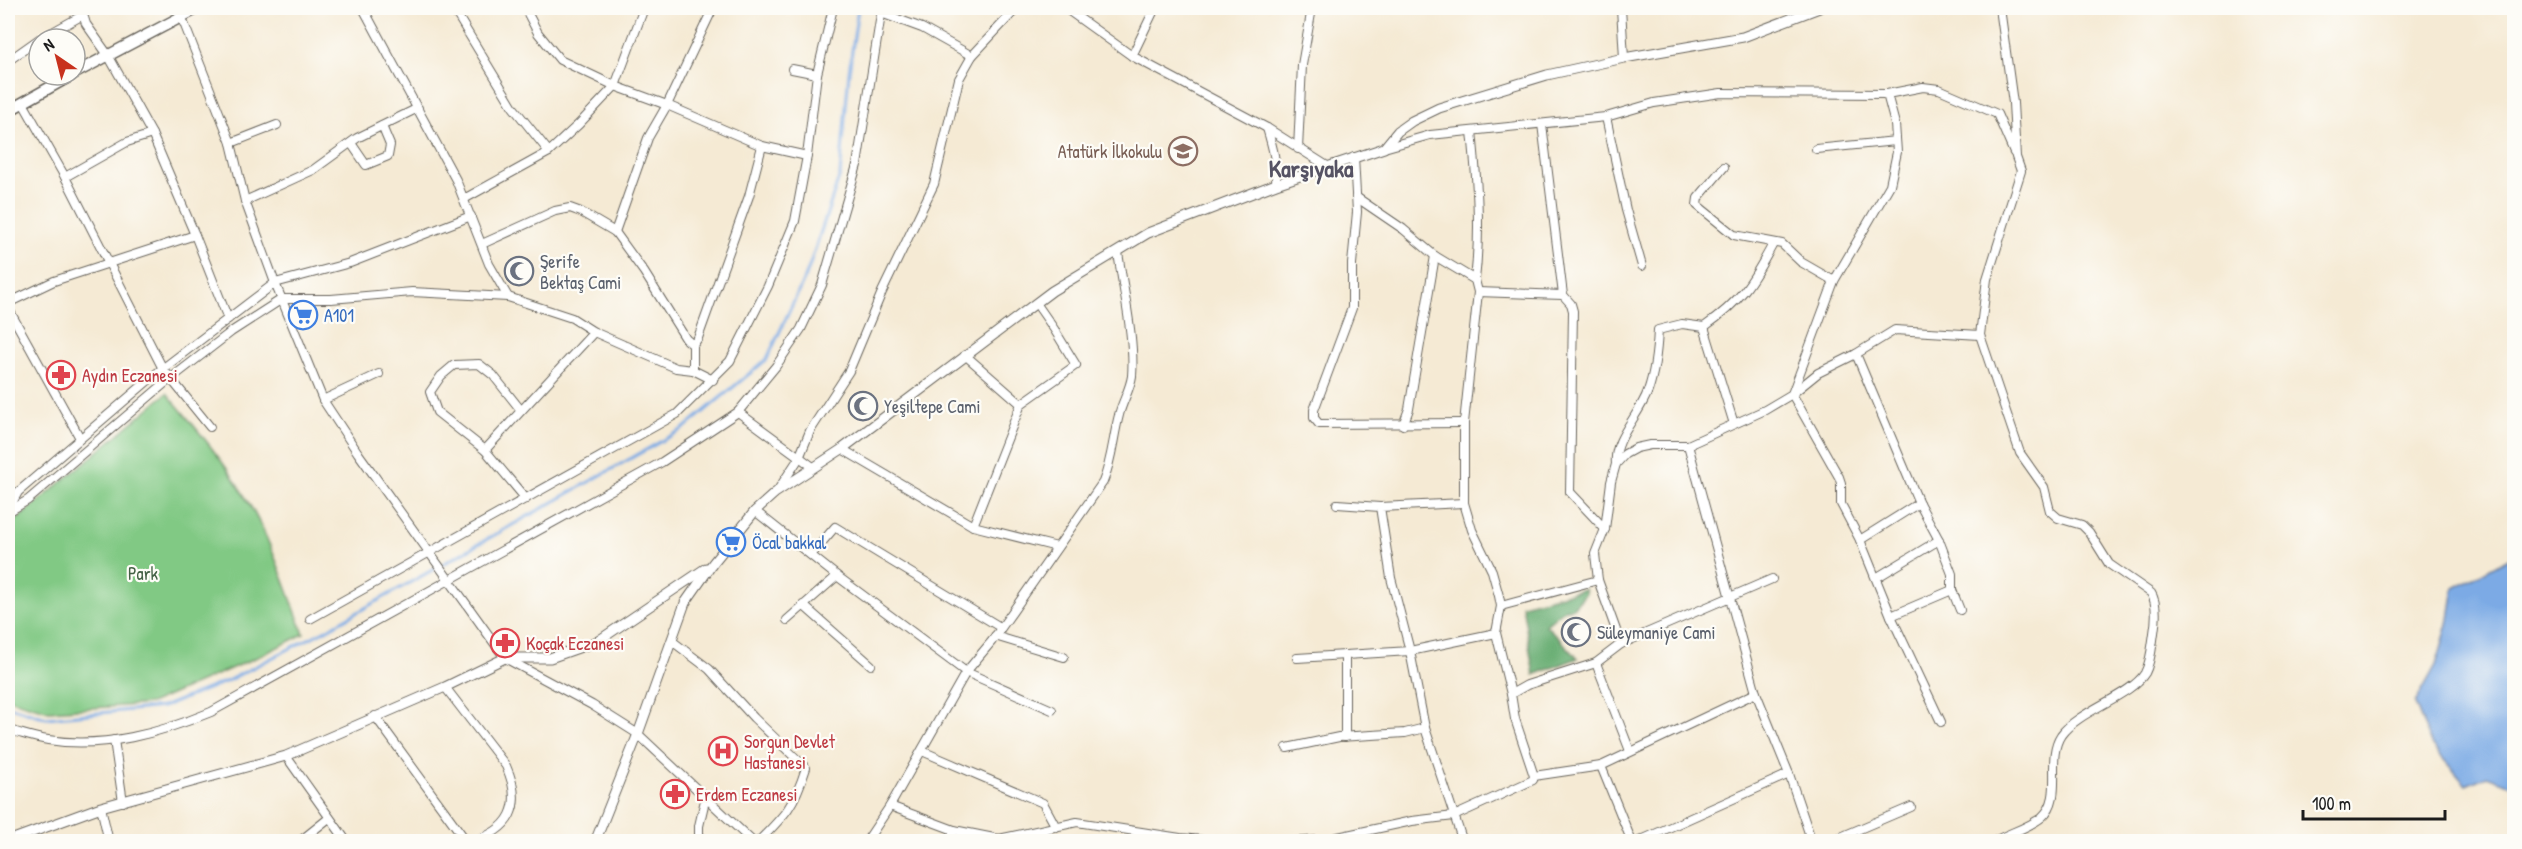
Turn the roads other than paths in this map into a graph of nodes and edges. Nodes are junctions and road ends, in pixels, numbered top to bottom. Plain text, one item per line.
1 (198, 8) edge
2 (363, 8) edge
3 (453, 8) edge
4 (525, 8) edge
5 (644, 8) edge
6 (714, 8) edge
7 (833, 8) edge
8 (1017, 8) edge
9 (1065, 8) edge
10 (1155, 8) edge
11 (1312, 8) edge
12 (1621, 8) edge
13 (1819, 8) edge
14 (2000, 8) edge
15 (881, 10) edge
16 (82, 11) edge
17 (179, 12) edge
18 (57, 27) edge
19 (27, 48) edge
20 (108, 55) junction
21 (972, 56) junction
22 (1132, 56) junction
23 (1624, 58) junction
24 (8, 61) edge
25 (87, 67) edge
26 (792, 69) dead end
27 (817, 74) junction
28 (615, 86) junction
29 (51, 87) edge
30 (1887, 94) junction
31 (23, 103) junction
32 (668, 105) junction
33 (418, 108) junction
34 (8, 111) edge
35 (1606, 117) junction
36 (1542, 124) junction
37 (278, 125) dead end
38 (382, 126) junction
39 (1267, 128) junction
40 (1472, 131) junction
41 (152, 134) junction
42 (1896, 141) junction
43 (231, 143) junction
44 (351, 143) junction
45 (762, 146) junction
46 (1384, 148) junction
47 (1298, 149) junction
48 (1816, 149) dead end
49 (549, 152) junction
50 (807, 156) junction
51 (1354, 157) junction
52 (2016, 157) junction
53 (1327, 166) junction
54 (1724, 167) dead end
55 (65, 177) junction
56 (1276, 184) junction
57 (1356, 197) junction
58 (464, 199) junction
59 (245, 201) junction
60 (471, 216) junction
61 (615, 232) junction
62 (195, 235) junction
63 (482, 244) junction
64 (1773, 244) junction
65 (1118, 252) junction
66 (1435, 255) junction
67 (108, 264) junction
68 (1642, 266) dead end
69 (1475, 280) junction
70 (1834, 281) junction
71 (275, 284) junction
72 (1478, 292) junction
73 (1563, 295) junction
74 (508, 297) junction
75 (282, 299) junction
76 (8, 303) edge
77 (1036, 303) junction
78 (8, 308) edge
79 (228, 319) junction
80 (1704, 327) junction
81 (594, 332) junction
82 (1980, 335) junction
83 (693, 345) junction
84 (1856, 354) junction
85 (965, 355) junction
86 (163, 369) junction
87 (693, 370) junction
88 (379, 374) dead end
89 (171, 378) junction
90 (713, 380) junction
91 (1792, 394) junction
92 (323, 400) junction
93 (1021, 404) junction
94 (520, 410) junction
95 (738, 412) junction
96 (1464, 423) junction
97 (1734, 424) junction
98 (1403, 425) junction
99 (210, 427) dead end
100 (80, 438) junction
101 (1688, 445) junction
102 (843, 449) junction
103 (485, 450) junction
104 (799, 458) junction
105 (1616, 464) junction
106 (813, 467) junction
107 (776, 493) junction
108 (526, 499) junction
109 (1464, 503) junction
110 (1919, 503) junction
111 (1337, 504) dead end
112 (1380, 507) junction
113 (755, 511) junction
114 (8, 512) edge
115 (973, 526) junction
116 (1605, 529) junction
117 (1860, 540) junction
118 (1939, 540) junction
119 (1057, 547) junction
120 (429, 553) junction
121 (811, 555) junction
122 (713, 563) junction
123 (837, 576) junction
124 (1876, 578) junction
125 (1772, 579) dead end
126 (1598, 580) junction
127 (449, 581) junction
128 (1952, 590) junction
129 (1729, 599) junction
130 (803, 605) junction
131 (1501, 606) junction
132 (1960, 610) dead end
133 (1890, 616) junction
134 (310, 619) dead end
135 (787, 620) dead end
136 (1000, 627) junction
137 (1496, 633) junction
138 (995, 636) junction
139 (672, 640) junction
140 (1622, 644) junction
141 (1410, 651) junction
142 (1345, 655) junction
143 (1064, 657) dead end
144 (505, 658) junction
145 (1297, 658) dead end
146 (1596, 663) junction
147 (871, 665) dead end
148 (966, 672) junction
149 (445, 687) junction
150 (1756, 693) junction
151 (1511, 694) junction
152 (1052, 710) dead end
153 (375, 716) junction
154 (1941, 722) dead end
155 (1425, 728) junction
156 (8, 730) edge
157 (638, 734) junction
158 (1345, 737) junction
159 (114, 740) junction
160 (1287, 748) dead end
161 (922, 751) junction
162 (1630, 751) junction
163 (286, 756) junction
164 (1600, 766) junction
165 (1789, 774) junction
166 (1534, 776) junction
167 (706, 796) junction
168 (123, 802) junction
169 (890, 806) junction
170 (101, 807) junction
171 (1911, 807) dead end
172 (1454, 816) junction
173 (329, 818) junction
174 (1056, 827) junction
175 (954, 830) junction
176 (1031, 833) junction
177 (698, 838) edge
178 (8, 841) edge
179 (1325, 841) edge
180 (109, 842) edge
181 (299, 842) edge
182 (346, 842) edge
183 (468, 842) edge
184 (595, 842) edge
185 (706, 842) edge
186 (753, 842) edge
187 (758, 842) edge
188 (866, 842) edge
189 (950, 842) edge
190 (1029, 842) edge
191 (1226, 842) edge
192 (1286, 842) edge
193 (1463, 842) edge
194 (1632, 842) edge
195 (1637, 842) edge
196 (1812, 842) edge
197 (1829, 842) edge
198 (1994, 842) edge

1 - 17 main road
2 - 33 street
3 - 49 street
4 - 28 street
5 - 28 street
6 - 32 street
7 - 27 street
8 - 21 street
9 - 22 street
10 - 22 street
11 - 47 street
12 - 23 street
13 - 23 street
14 - 52 street
15 - 21 street
15 - 95 street
16 - 18 street
16 - 20 street
17 - 20 main road
17 - 43 street
19 - 24 street
20 - 25 main road
20 - 41 street
21 - 104 street
22 - 39 street
23 - 46 street
26 - 27 street
27 - 50 street
28 - 32 street
28 - 49 street
29 - 31 main road
30 - 35 street
30 - 42 street
30 - 52 street
31 - 34 main road
31 - 55 street
32 - 45 street
32 - 61 street
33 - 38 street
33 - 58 street
35 - 36 street
35 - 68 street
36 - 40 street
36 - 73 street
37 - 43 street
38 - 44 street
38 - 44 street
39 - 47 street
39 - 56 street
40 - 46 street
40 - 69 street
41 - 55 street
41 - 62 street
42 - 48 street
42 - 70 street
43 - 59 street
44 - 59 street
45 - 50 street
45 - 83 street
46 - 51 street
47 - 53 street
49 - 58 street
50 - 90 street
51 - 53 street
51 - 57 street
52 - 82 street
53 - 56 street
54 - 64 street
55 - 67 street
56 - 65 street
57 - 66 street
57 - 98 street
58 - 60 street
59 - 71 street
60 - 63 street
60 - 71 street
61 - 63 street
61 - 83 street
62 - 67 street
62 - 79 street
63 - 74 street
64 - 70 street
64 - 80 street
65 - 77 street
65 - 119 street
66 - 69 street
66 - 98 street
67 - 76 street
67 - 86 street
69 - 72 street
70 - 91 street
71 - 75 street
71 - 79 street
72 - 73 street
72 - 96 street
73 - 116 street
74 - 75 street
74 - 81 street
75 - 89 street
75 - 92 street
77 - 85 street
77 - 93 street
78 - 100 street
79 - 86 street
80 - 97 street
80 - 105 street
81 - 87 street
81 - 94 street
82 - 84 street
82 - 198 street
83 - 87 street
84 - 91 street
84 - 110 street
85 - 93 street
85 - 102 street
86 - 89 street
86 - 100 street
87 - 90 street
88 - 92 street
89 - 99 street
89 - 114 street
90 - 108 street
91 - 97 street
91 - 117 street
92 - 120 street
93 - 115 street
94 - 103 street
94 - 103 street
95 - 104 street
95 - 127 street
96 - 98 street
96 - 109 street
97 - 101 street
100 - 114 street
101 - 105 street
101 - 129 street
102 - 106 street
102 - 115 street
103 - 108 street
104 - 106 street
104 - 107 street
105 - 116 street
106 - 107 street
107 - 113 street
108 - 120 street
109 - 112 street
109 - 131 street
110 - 117 street
110 - 118 street
111 - 112 street
112 - 141 street
113 - 121 street
113 - 122 street
115 - 119 street
116 - 126 street
117 - 124 street
118 - 124 street
118 - 128 street
119 - 136 street
120 - 127 street
120 - 134 street
121 - 123 street
121 - 136 street
122 - 139 street
122 - 144 street
123 - 130 street
123 - 148 street
124 - 133 street
125 - 129 street
126 - 131 street
126 - 140 street
127 - 144 street
127 - 159 street
128 - 132 street
128 - 133 street
129 - 140 street
129 - 150 street
130 - 135 street
130 - 147 street
131 - 137 street
133 - 154 street
136 - 138 street
137 - 141 street
137 - 151 street
138 - 143 street
138 - 148 street
139 - 157 street
139 - 187 street
140 - 146 street
141 - 142 street
141 - 155 street
142 - 145 street
142 - 158 street
144 - 149 street
144 - 157 street
146 - 151 street
146 - 162 street
148 - 152 street
148 - 161 street
149 - 153 street
149 - 183 street
150 - 162 street
150 - 165 street
151 - 166 street
153 - 163 street
153 - 183 street
155 - 158 street
155 - 172 street
156 - 159 street
157 - 167 street
157 - 184 street
158 - 160 street
159 - 168 street
161 - 169 street
161 - 174 street
162 - 164 street
163 - 168 street
163 - 173 street
164 - 166 street
164 - 194 street
165 - 195 street
165 - 196 street
166 - 172 street
167 - 177 street
167 - 186 street
168 - 170 street
169 - 175 street
169 - 188 street
170 - 178 street
170 - 180 street
171 - 197 street
172 - 179 street
172 - 193 street
173 - 181 street
173 - 182 street
174 - 176 street
174 - 191 street
175 - 176 street
175 - 189 street
176 - 190 street
177 - 185 street
179 - 192 street

